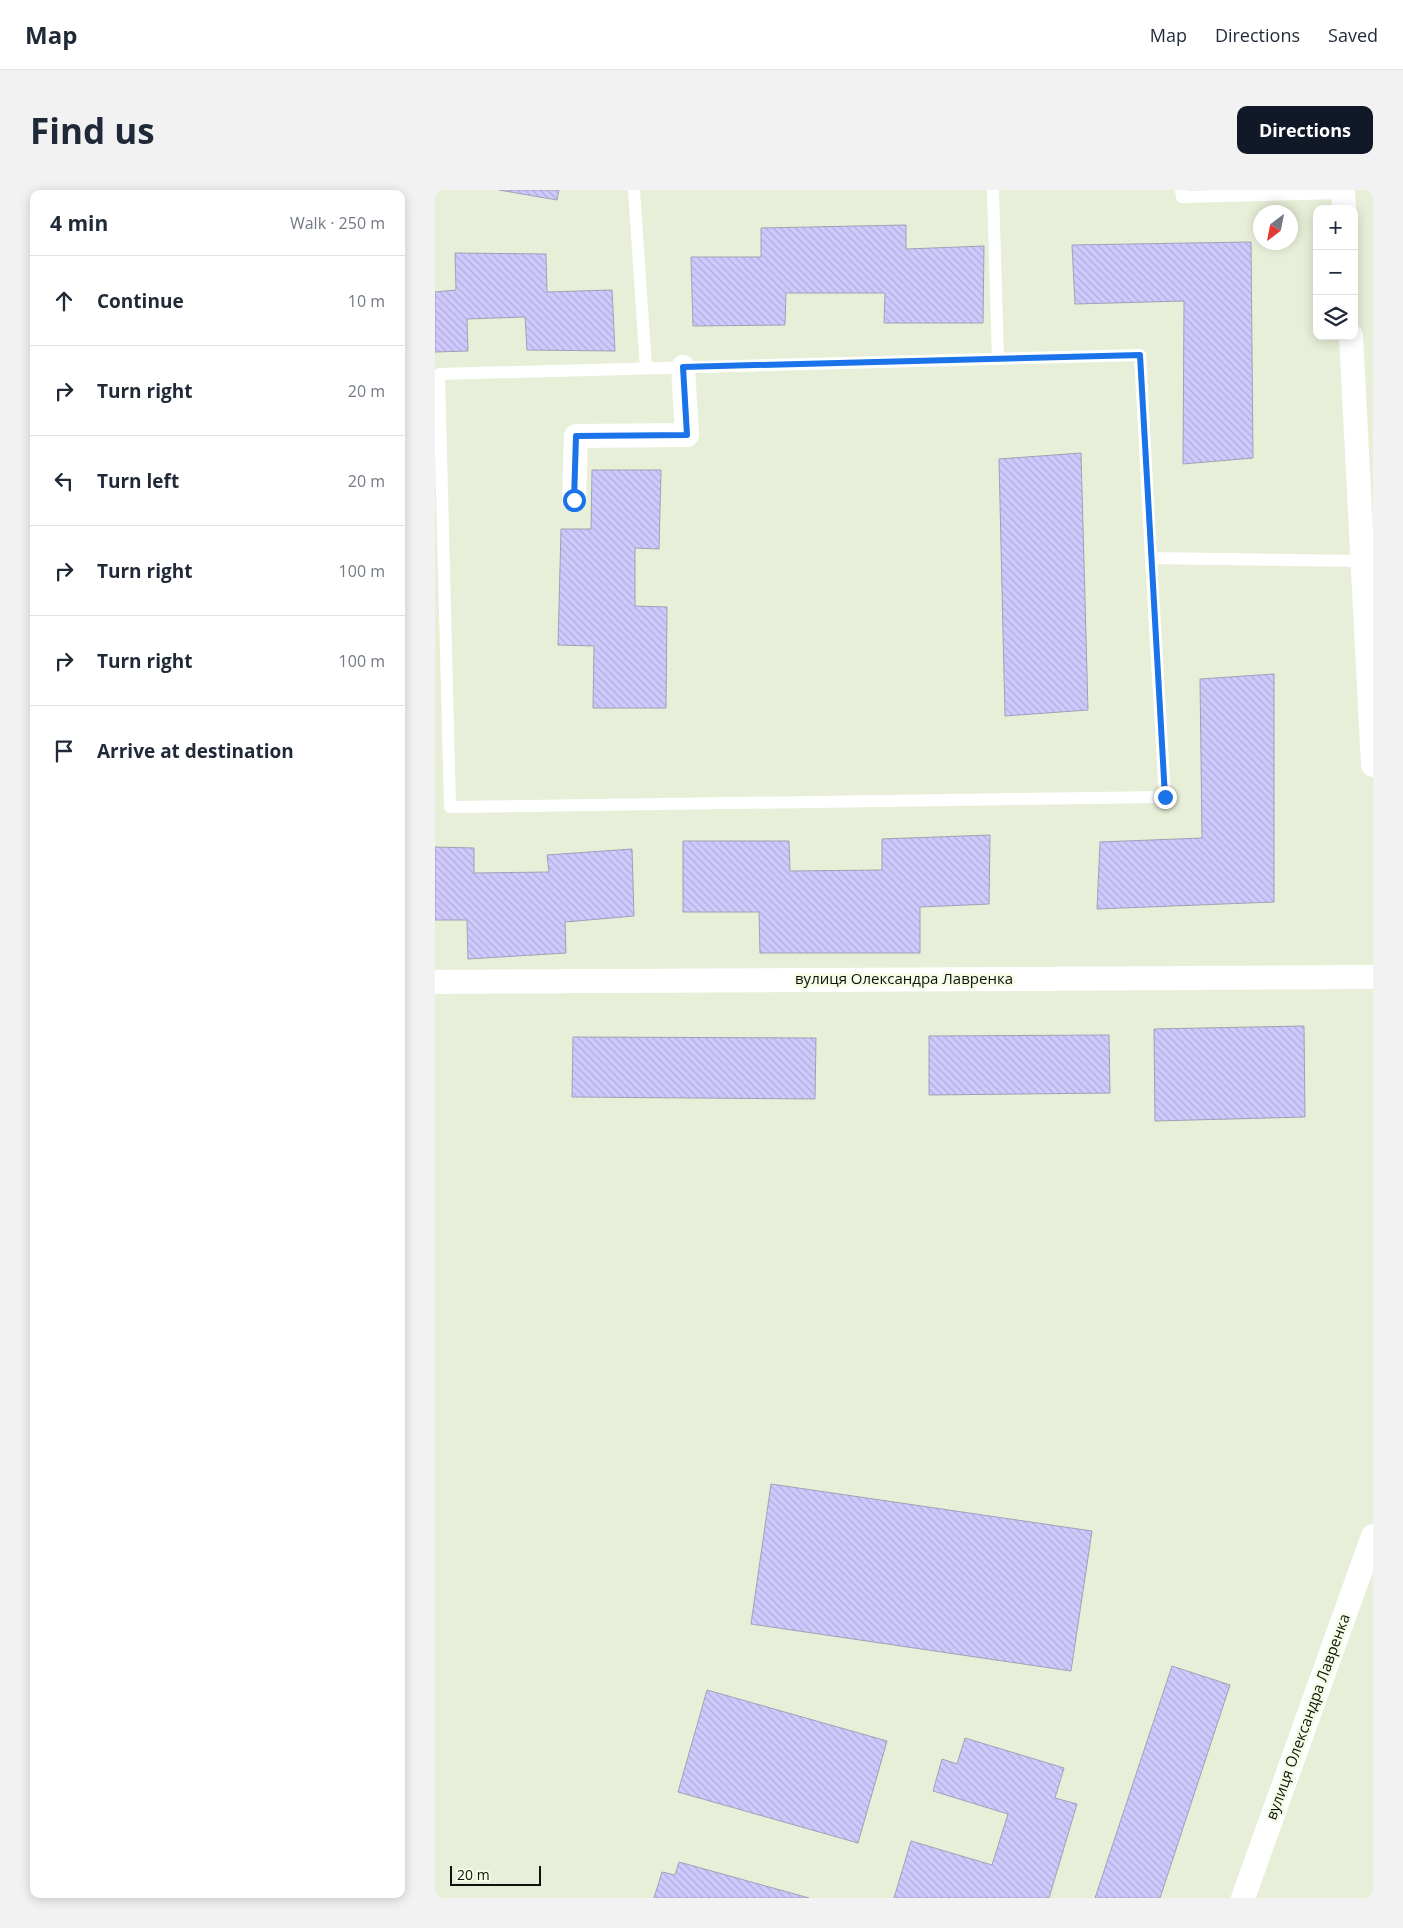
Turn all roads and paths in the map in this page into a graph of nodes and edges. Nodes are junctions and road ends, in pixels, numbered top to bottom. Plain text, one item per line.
1 (634, 190) edge
2 (993, 190) edge
3 (1181, 190) edge
4 (1343, 197) edge
5 (1351, 340) edge
6 (999, 359) junction
7 (683, 367) junction
8 (646, 368) junction
9 (574, 500) dead end
10 (1151, 558) junction
11 (1363, 561) junction
12 (1373, 765) edge
13 (1373, 977) edge
14 (435, 982) edge
15 (1373, 1536) edge
16 (1243, 1898) edge

1 - 8 lane
2 - 6 lane
3 - 4 lane
5 - 11 street
6 - 7 lane
6 - 10 lane
7 - 8 lane
7 - 9 street
8 - 10 lane
10 - 11 lane
11 - 12 street
13 - 14 street, вулиця Олександра Лавренка
15 - 16 street, вулиця Олександра Лавренка

